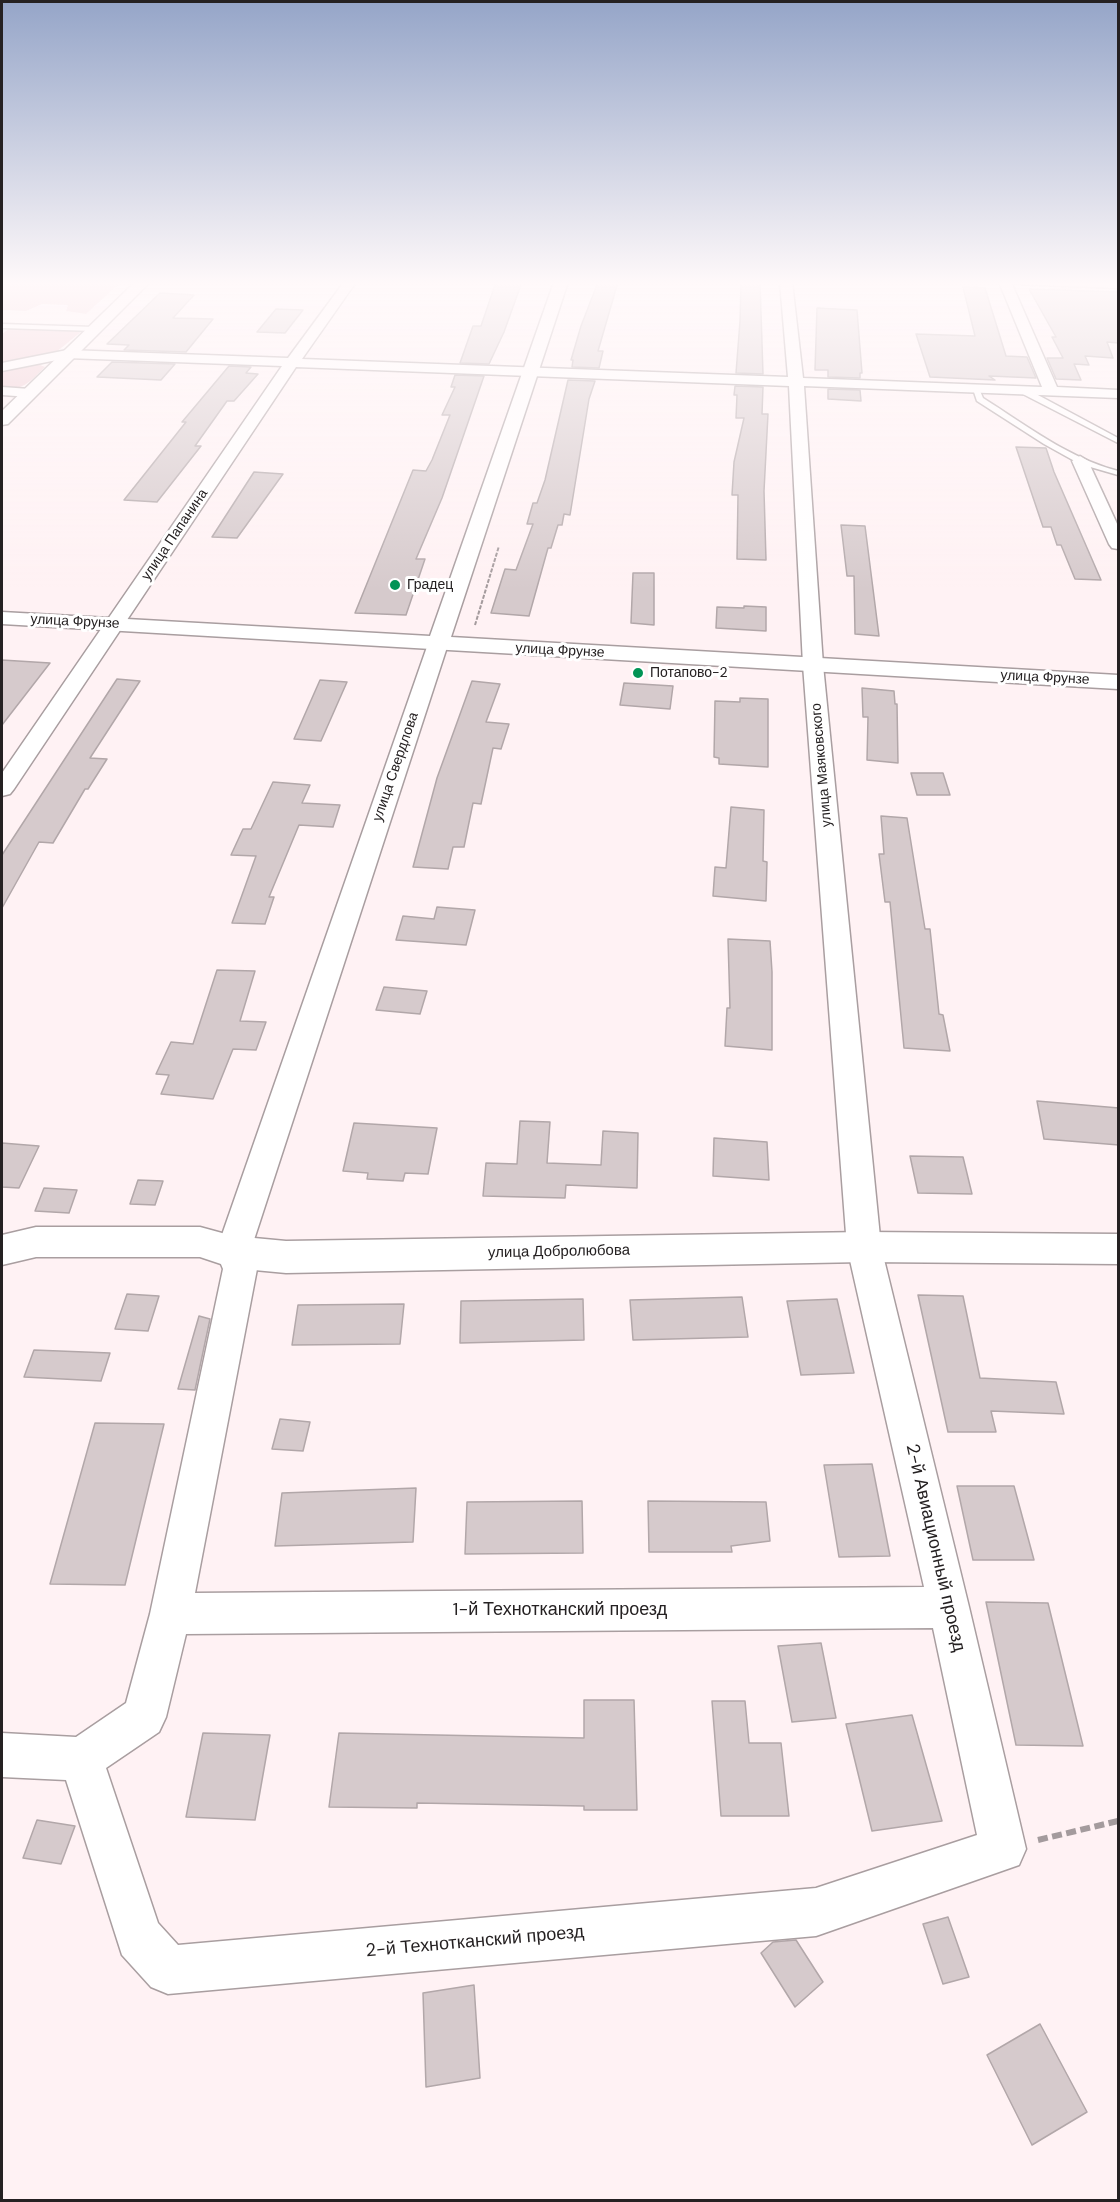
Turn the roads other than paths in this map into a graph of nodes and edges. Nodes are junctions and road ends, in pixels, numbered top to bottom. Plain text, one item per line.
1 (38, 385) edge
2 (277, 385) edge
3 (525, 385) edge
4 (796, 385) edge
5 (892, 385) edge
6 (1049, 385) edge
7 (975, 388) junction
8 (1020, 389) junction
9 (1051, 390) junction
10 (2, 391) edge
11 (30, 393) junction
12 (1119, 394) edge
13 (2, 420) edge
14 (1119, 441) edge
15 (1080, 461) junction
16 (1119, 473) edge
17 (1119, 544) edge
18 (2, 618) edge
19 (115, 625) junction
20 (438, 644) junction
21 (813, 665) junction
22 (1119, 682) edge
23 (2, 789) edge
24 (864, 1248) junction
25 (1119, 1249) edge
26 (2, 1250) edge
27 (233, 1252) junction
28 (950, 1607) junction
29 (171, 1614) junction
30 (2, 1755) edge
31 (81, 1759) junction
32 (1003, 1849) joint

1 - 11 street
2 - 19 street, улица Папанина
3 - 20 street, улица Свердлова
4 - 21 street, улица Маяковского
5 - 7 street
6 - 9 street
7 - 8 street
7 - 15 lane
8 - 9 street
8 - 14 lane
9 - 12 street
10 - 11 street
11 - 13 street
15 - 16 lane
15 - 17 street
18 - 19 street, улица Фрунзе
19 - 20 street, улица Фрунзе
19 - 23 street, улица Папанина
20 - 21 street, улица Фрунзе
20 - 27 street, улица Свердлова
21 - 22 street, улица Фрунзе
21 - 24 street, улица Маяковского
24 - 25 street, улица Добролюбова
24 - 27 street, улица Добролюбова
24 - 28 street, 2-й Авиационный проезд
26 - 27 street, улица Добролюбова
27 - 29 street
28 - 29 street, 1-й Технотканский проезд
28 - 32 street, 2-й Авиационный проезд
29 - 31 street
30 - 31 street
31 - 32 street, 2-й Технотканский проезд

